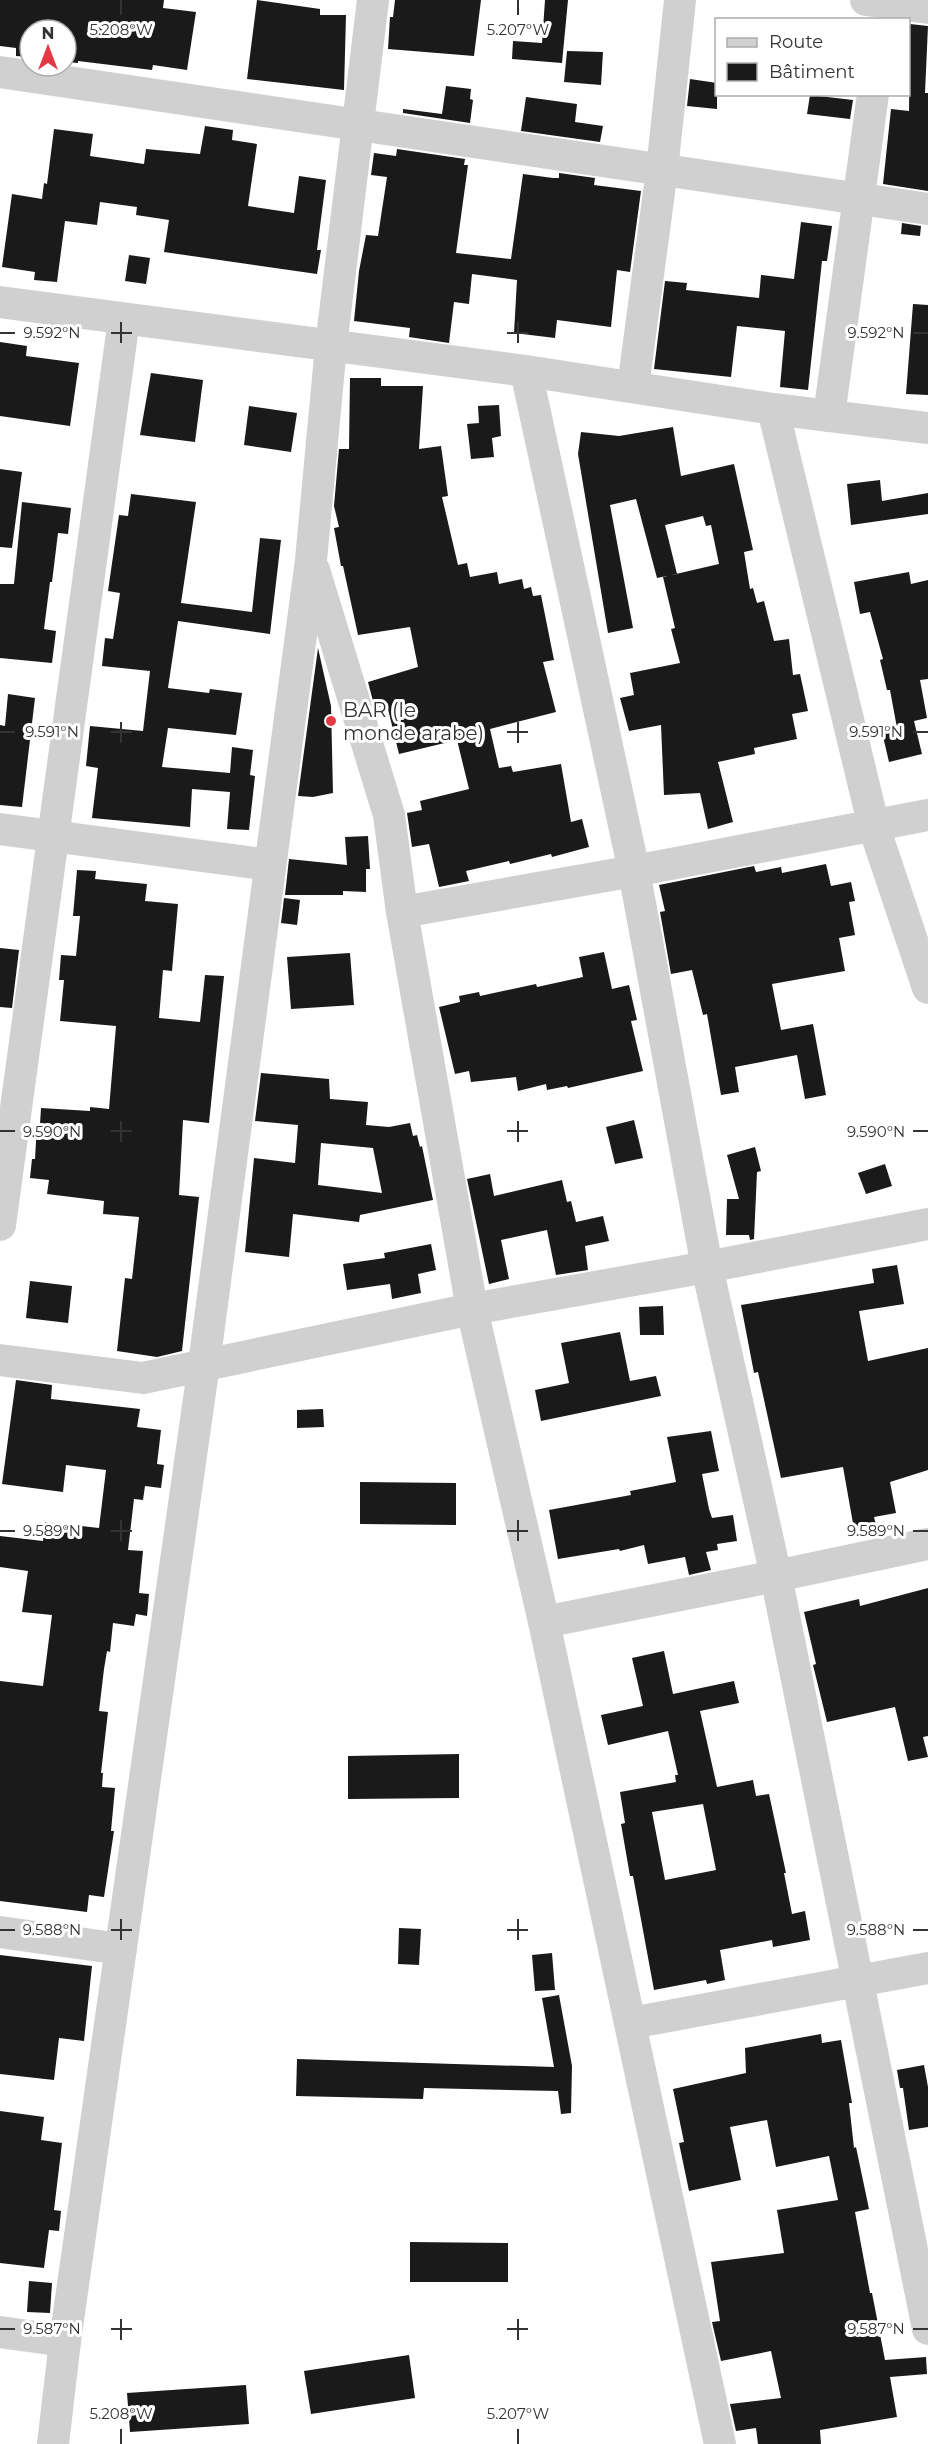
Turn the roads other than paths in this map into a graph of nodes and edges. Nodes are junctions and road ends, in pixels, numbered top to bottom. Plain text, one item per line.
1 (373, 0) edge
2 (680, 0) edge
3 (880, 6) edge
4 (928, 8) edge
5 (0, 72) edge
6 (873, 96) edge
7 (358, 126) junction
8 (662, 170) junction
9 (859, 201) junction
10 (928, 209) edge
11 (0, 302) edge
12 (124, 319) junction
13 (331, 345) junction
14 (526, 371) junction
15 (633, 387) junction
16 (773, 409) junction
17 (829, 416) junction
18 (928, 428) edge
19 (311, 560) junction
20 (928, 815) edge
21 (874, 827) junction
22 (0, 829) edge
23 (53, 836) junction
24 (270, 865) junction
25 (634, 871) junction
26 (402, 912) junction
27 (928, 988) edge
28 (928, 1224) edge
29 (0, 1225) edge
30 (707, 1268) junction
31 (472, 1309) junction
32 (0, 1360) edge
33 (204, 1364) junction
34 (928, 1544) edge
35 (776, 1576) junction
36 (544, 1622) junction
37 (0, 1932) edge
38 (121, 1949) junction
39 (928, 1968) edge
40 (858, 1983) junction
41 (631, 2023) junction
42 (928, 2329) edge
43 (0, 2332) edge
44 (65, 2341) junction
45 (53, 2444) edge
46 (720, 2444) edge

1 - 7 street
2 - 8 street
3 - 4 street
5 - 7 street
6 - 9 street
7 - 8 street
7 - 13 street
8 - 9 street
8 - 15 street
9 - 10 street
9 - 17 street
11 - 12 street
12 - 13 street
12 - 23 street
13 - 14 street
13 - 19 street
14 - 15 street
14 - 25 street
15 - 16 street
16 - 17 street
16 - 21 street
17 - 18 street
19 - 24 street
19 - 26 street
20 - 21 street
21 - 25 street
21 - 27 street
22 - 23 street
23 - 24 street
23 - 29 street
24 - 33 street
25 - 26 street
25 - 30 street
26 - 31 street
28 - 30 street
30 - 31 street
30 - 35 street
31 - 33 street
31 - 36 street
32 - 33 street
33 - 38 street
34 - 35 street
35 - 36 street
35 - 40 street
36 - 41 street
37 - 38 street
38 - 44 street
39 - 40 street
40 - 41 street
40 - 42 street
41 - 46 street
43 - 44 street
44 - 45 street

